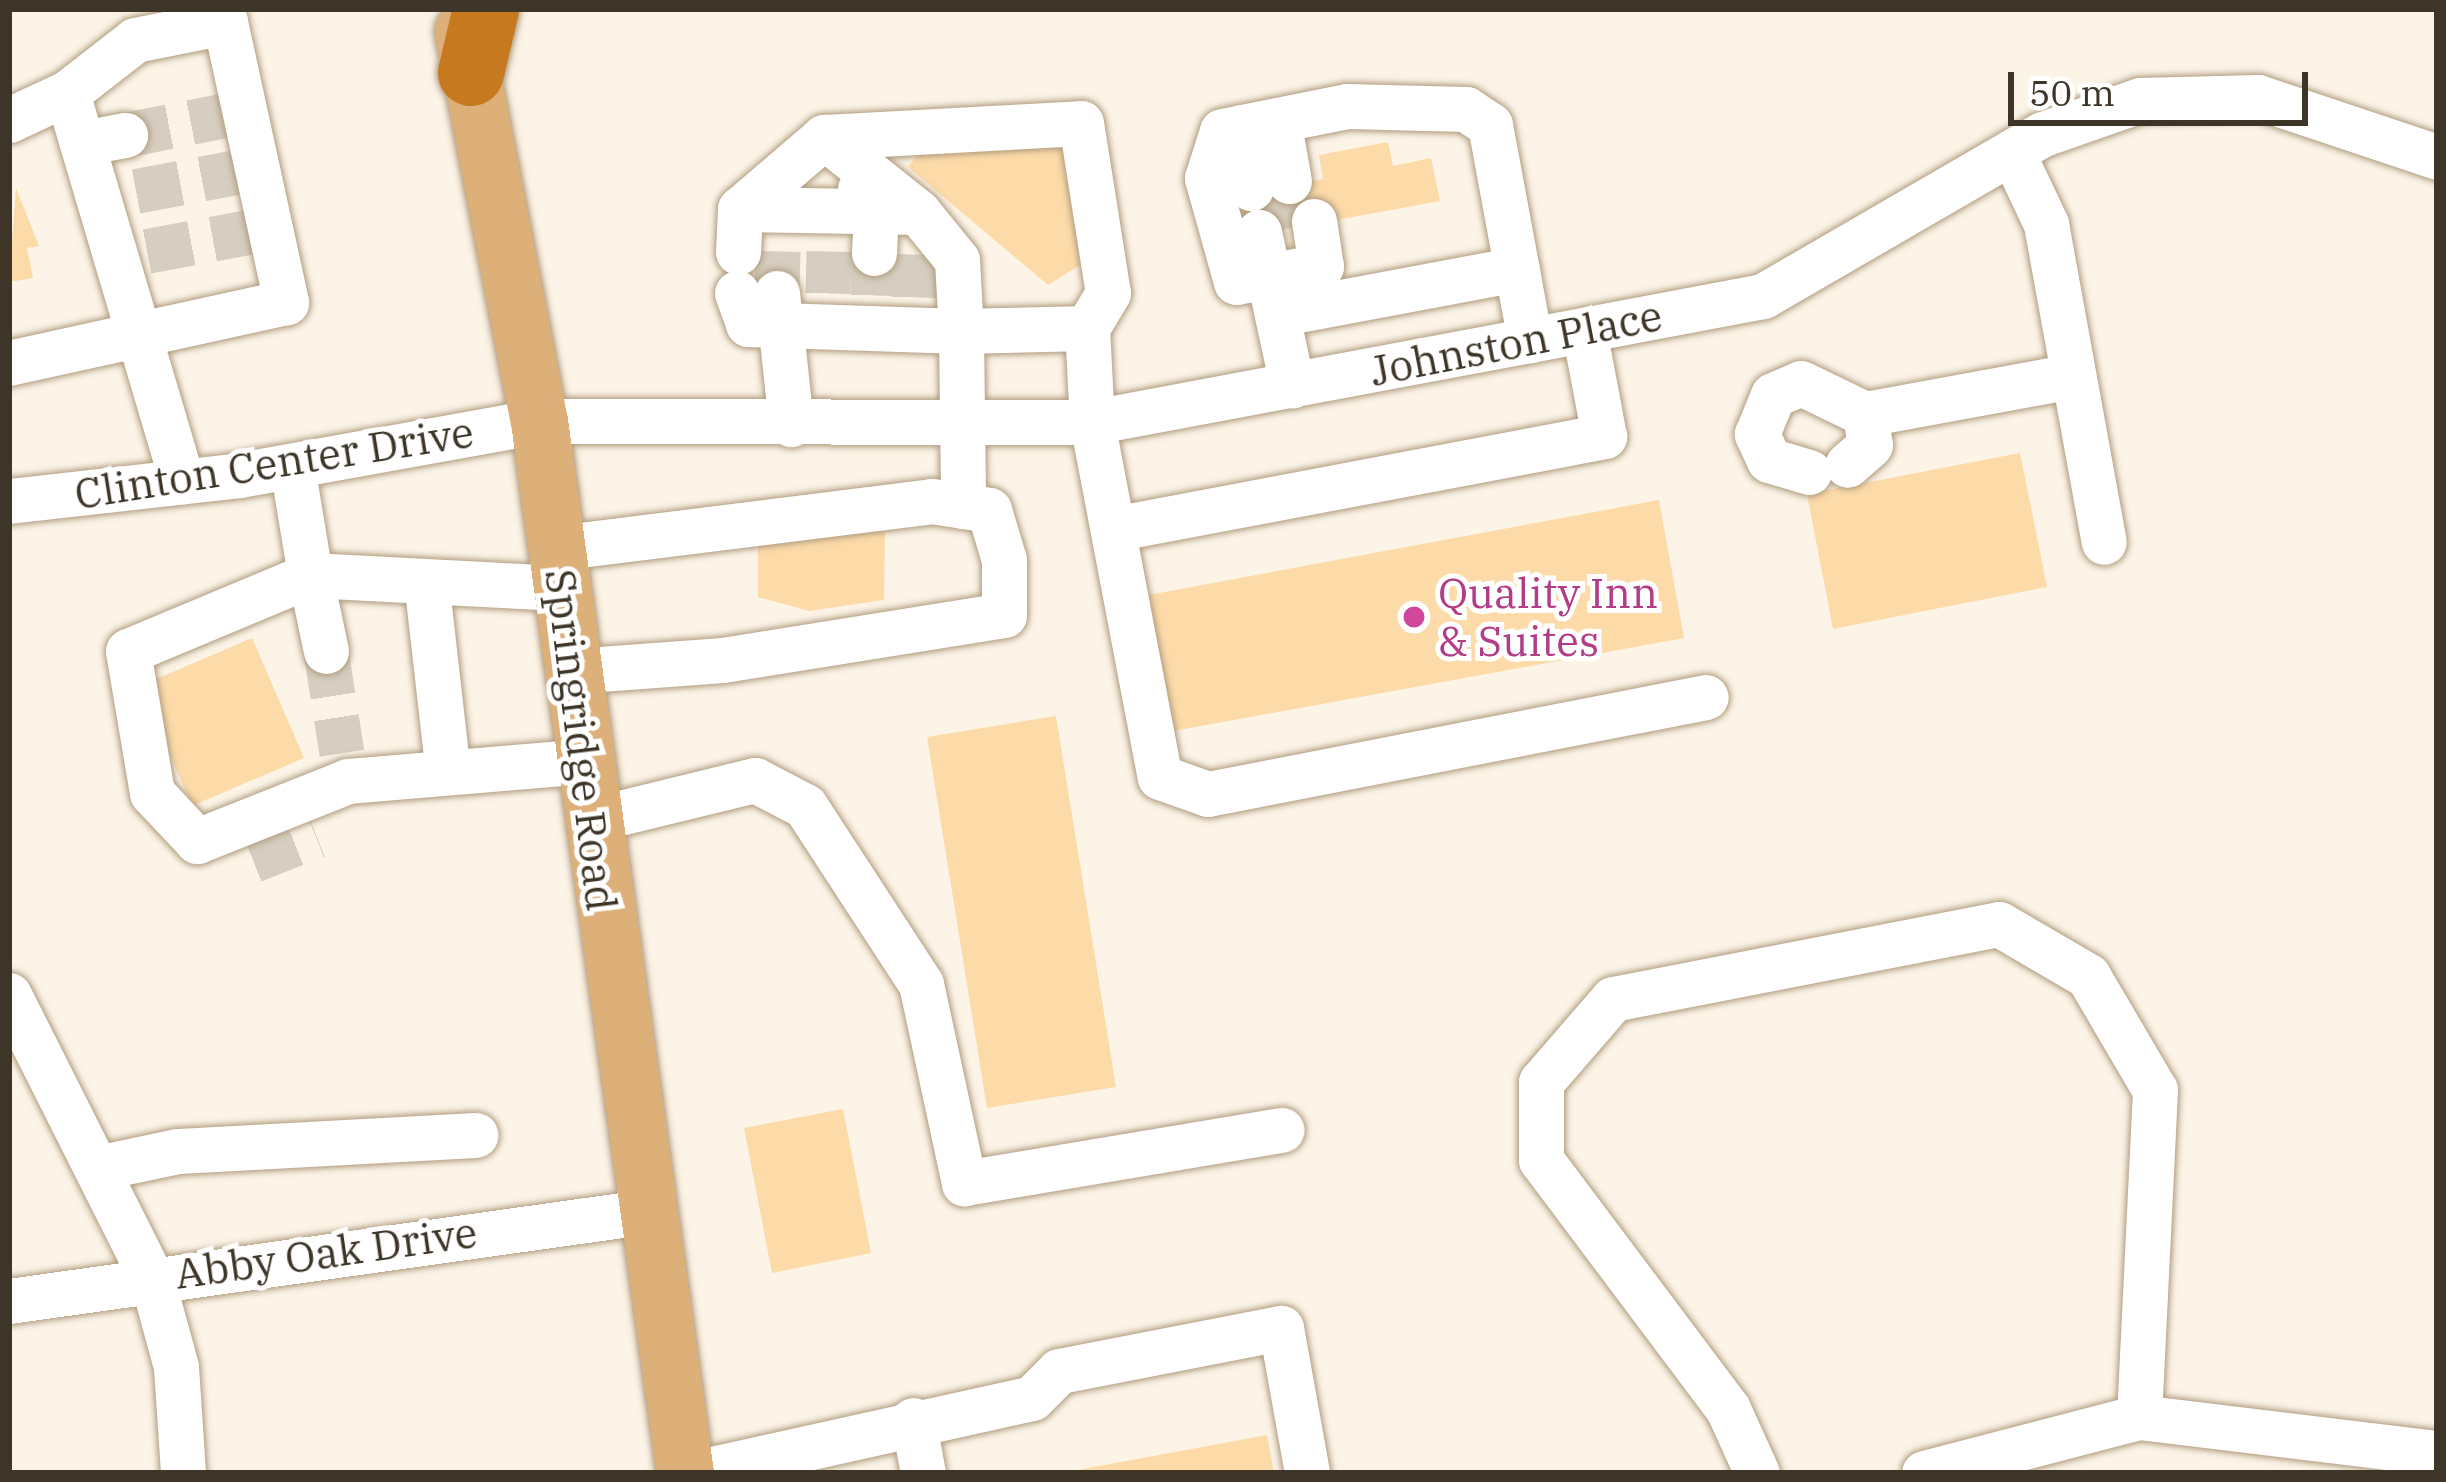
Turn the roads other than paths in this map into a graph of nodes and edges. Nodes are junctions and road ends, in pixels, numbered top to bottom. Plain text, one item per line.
1 (466, 29) edge
2 (67, 93) junction
3 (9, 120) edge
4 (1259, 124) junction
5 (824, 137) junction
6 (2012, 152) junction
7 (2437, 158) edge
8 (1277, 256) junction
9 (761, 262) junction
10 (1517, 269) junction
11 (872, 272) junction
12 (1088, 328) junction
13 (1584, 330) junction
14 (961, 331) junction
15 (141, 339) junction
16 (1530, 340) junction
17 (9, 363) edge
18 (2073, 376) junction
19 (1292, 385) junction
20 (1865, 414) junction
21 (539, 421) junction
22 (1092, 422) junction
23 (791, 424) junction
24 (962, 424) junction
25 (292, 466) junction
26 (182, 481) junction
27 (9, 501) edge
28 (963, 506) junction
29 (1113, 529) junction
30 (2104, 542) dead end
31 (558, 568) junction
32 (310, 575) junction
33 (427, 589) junction
34 (326, 651) tunnel mouth
35 (572, 671) junction
36 (1706, 697) dead end
37 (584, 761) junction
38 (447, 766) junction
39 (341, 773) junction
40 (591, 820) junction
41 (316, 835) dead end
42 (197, 841) junction
43 (253, 860) tunnel mouth
44 (9, 995) edge
45 (1282, 1130) dead end
46 (476, 1135) dead end
47 (97, 1168) junction
48 (643, 1212) junction
49 (152, 1279) junction
50 (9, 1301) edge
51 (2140, 1418) junction
52 (913, 1420) junction
53 (2437, 1454) edge
54 (183, 1473) edge
55 (690, 1473) edge
56 (922, 1473) edge
57 (1307, 1473) edge
58 (1756, 1473) edge
59 (1924, 1473) edge

1 - 21 main road, Springridge Road
2 - 3 street
2 - 15 street
2 - 15 street
4 - 4 street
4 - 8 street
4 - 10 street
5 - 9 street
5 - 11 street
5 - 11 street
5 - 12 street
6 - 7 street, Johnston Place
6 - 13 street, Johnston Place
6 - 18 street
8 - 10 street
8 - 19 street
9 - 11 street
9 - 11 street
9 - 23 street
10 - 16 street
11 - 14 street
11 - 14 street
12 - 14 street
12 - 22 street
13 - 16 street, Johnston Place
13 - 29 street
14 - 24 street
15 - 17 street
15 - 26 street
16 - 19 street, Johnston Place
18 - 20 street
18 - 30 street
19 - 22 street, Johnston Place
20 - 20 street
21 - 23 street, Johnston Place
21 - 25 street, Clinton Center Drive
21 - 31 main road, Springridge Road
22 - 24 street, Johnston Place
22 - 29 street
23 - 24 street, Johnston Place
24 - 28 street
25 - 26 street, Clinton Center Drive
25 - 32 street
26 - 27 street, Clinton Center Drive
28 - 31 street
28 - 35 street
29 - 36 street
31 - 33 street
31 - 35 main road, Springridge Road
32 - 33 street
32 - 34 street
32 - 42 street
33 - 38 street
35 - 37 main road, Springridge Road
37 - 38 street
37 - 40 main road, Springridge Road
38 - 39 street
39 - 41 street
39 - 42 street
40 - 45 street
40 - 48 main road, Springridge Road
42 - 43 street
44 - 47 street
46 - 47 street
47 - 49 street
48 - 49 street, Abby Oak Drive
48 - 55 main road, Springridge Road
49 - 50 street, Abby Oak Drive
49 - 54 street
51 - 53 street
51 - 58 street
51 - 59 street
52 - 55 street
52 - 56 street
52 - 57 street

